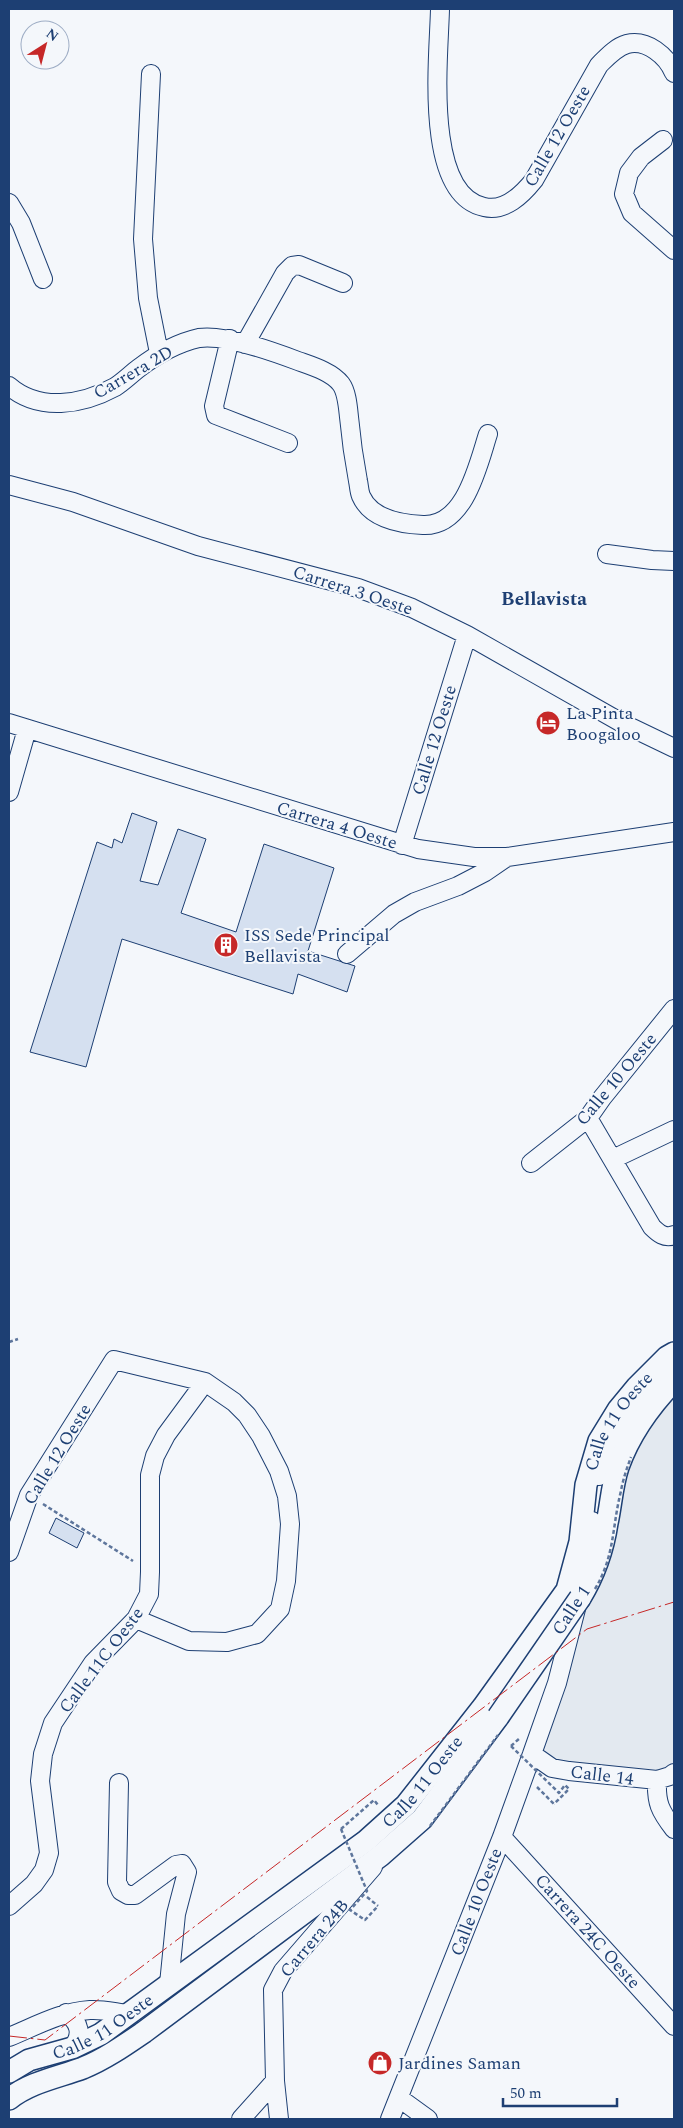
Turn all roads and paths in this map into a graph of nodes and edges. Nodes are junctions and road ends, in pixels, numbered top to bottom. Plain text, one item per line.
1 (440, 9) edge
2 (674, 72) edge
3 (151, 74) dead end
4 (663, 140) dead end
5 (9, 203) edge
6 (674, 250) edge
7 (42, 279) dead end
8 (343, 283) dead end
9 (238, 342) junction
10 (159, 353) junction
11 (9, 386) edge
12 (488, 434) dead end
13 (288, 443) dead end
14 (9, 486) edge
15 (607, 554) dead end
16 (674, 561) edge
17 (467, 635) junction
18 (9, 723) edge
19 (27, 729) junction
20 (673, 747) edge
21 (9, 792) edge
22 (674, 832) edge
23 (402, 845) junction
24 (507, 857) junction
25 (347, 954) dead end
26 (674, 1009) edge
27 (588, 1118) junction
28 (674, 1130) edge
29 (613, 1159) junction
30 (531, 1163) dead end
31 (667, 1235) edge
32 (18, 1340) dead end
33 (9, 1342) edge
34 (674, 1352) edge
35 (674, 1370) edge
36 (674, 1381) edge
37 (205, 1382) junction
38 (29, 1495) junction
39 (9, 1552) edge
40 (150, 1572) junction
41 (568, 1590) junction
42 (136, 1619) junction
43 (557, 1683) junction
44 (511, 1746) dead end
45 (532, 1754) junction
46 (674, 1773) edge
47 (524, 1776) junction
48 (657, 1780) junction
49 (119, 1783) dead end
50 (373, 1810) dead end
51 (422, 1819) joint
52 (674, 1828) edge
53 (502, 1837) junction
54 (380, 1856) junction
55 (9, 1906) edge
56 (378, 1906) dead end
57 (173, 1943) junction
58 (216, 1952) junction
59 (169, 1984) junction
60 (66, 2013) junction
61 (129, 2014) junction
62 (674, 2026) edge
63 (9, 2037) edge
64 (72, 2048) junction
65 (9, 2072) edge
66 (275, 2081) junction
67 (399, 2098) junction
68 (9, 2100) edge
69 (241, 2119) edge
70 (279, 2119) edge
71 (390, 2119) edge
72 (428, 2119) edge

1 - 2 street, Calle 12 Oeste
3 - 10 street
4 - 6 street
5 - 7 street
8 - 9 street
9 - 10 street, Carrera 2D
9 - 12 street, Carrera 2D
9 - 13 street
10 - 11 street, Carrera 2D
14 - 17 street, Carrera 3 Oeste
15 - 16 street
17 - 20 street, Carrera 3 Oeste
17 - 23 street, Calle 12 Oeste
18 - 19 street, Carrera 4 Oeste
19 - 21 street
19 - 23 street, Carrera 4 Oeste
22 - 24 street, Carrera 4 Oeste
23 - 24 street, Carrera 4 Oeste
24 - 25 street
26 - 27 street, Calle 10 Oeste
27 - 29 street
27 - 30 street, Calle 10 Oeste
28 - 29 street
29 - 31 street
32 - 33 path
34 - 41 main road, Calle 11 Oeste
35 - 43 street, Calle 10 Oeste
36 - 51 main road, Calle 1, bridge
37 - 38 street, Calle 12 Oeste
37 - 40 street, Calle 11C Oeste
37 - 42 street
38 - 39 street, Calle 12 Oeste
38 - 40 path
40 - 42 street, Calle 11C Oeste
41 - 43 street, Calle 10 Oeste
41 - 58 main road, Calle 11 Oeste
42 - 55 street, Calle 11C Oeste
43 - 45 street, Calle 10 Oeste
44 - 47 path, bridge
45 - 47 street, Calle 10 Oeste
45 - 48 street, Calle 14
46 - 48 street, Calle 14
47 - 53 street, Calle 10 Oeste
48 - 52 street
49 - 57 street
50 - 56 path, bridge
51 - 54 main road, Calle 11 Oeste
53 - 62 street, Carrera 24C Oeste
53 - 67 street, Calle 10 Oeste
54 - 66 street, Carrera 24B
54 - 68 main road, Calle 11 Oeste
57 - 58 street
57 - 59 street
58 - 59 main road, Calle 11 Oeste
59 - 61 main road, Calle 11 Oeste
60 - 61 street
60 - 63 street
60 - 64 street
61 - 64 main road, Calle 11 Oeste
64 - 65 main road, Calle 11 Oeste
66 - 69 street
66 - 70 street, Carrera 24B
67 - 71 street, Calle 10 Oeste
67 - 72 street

